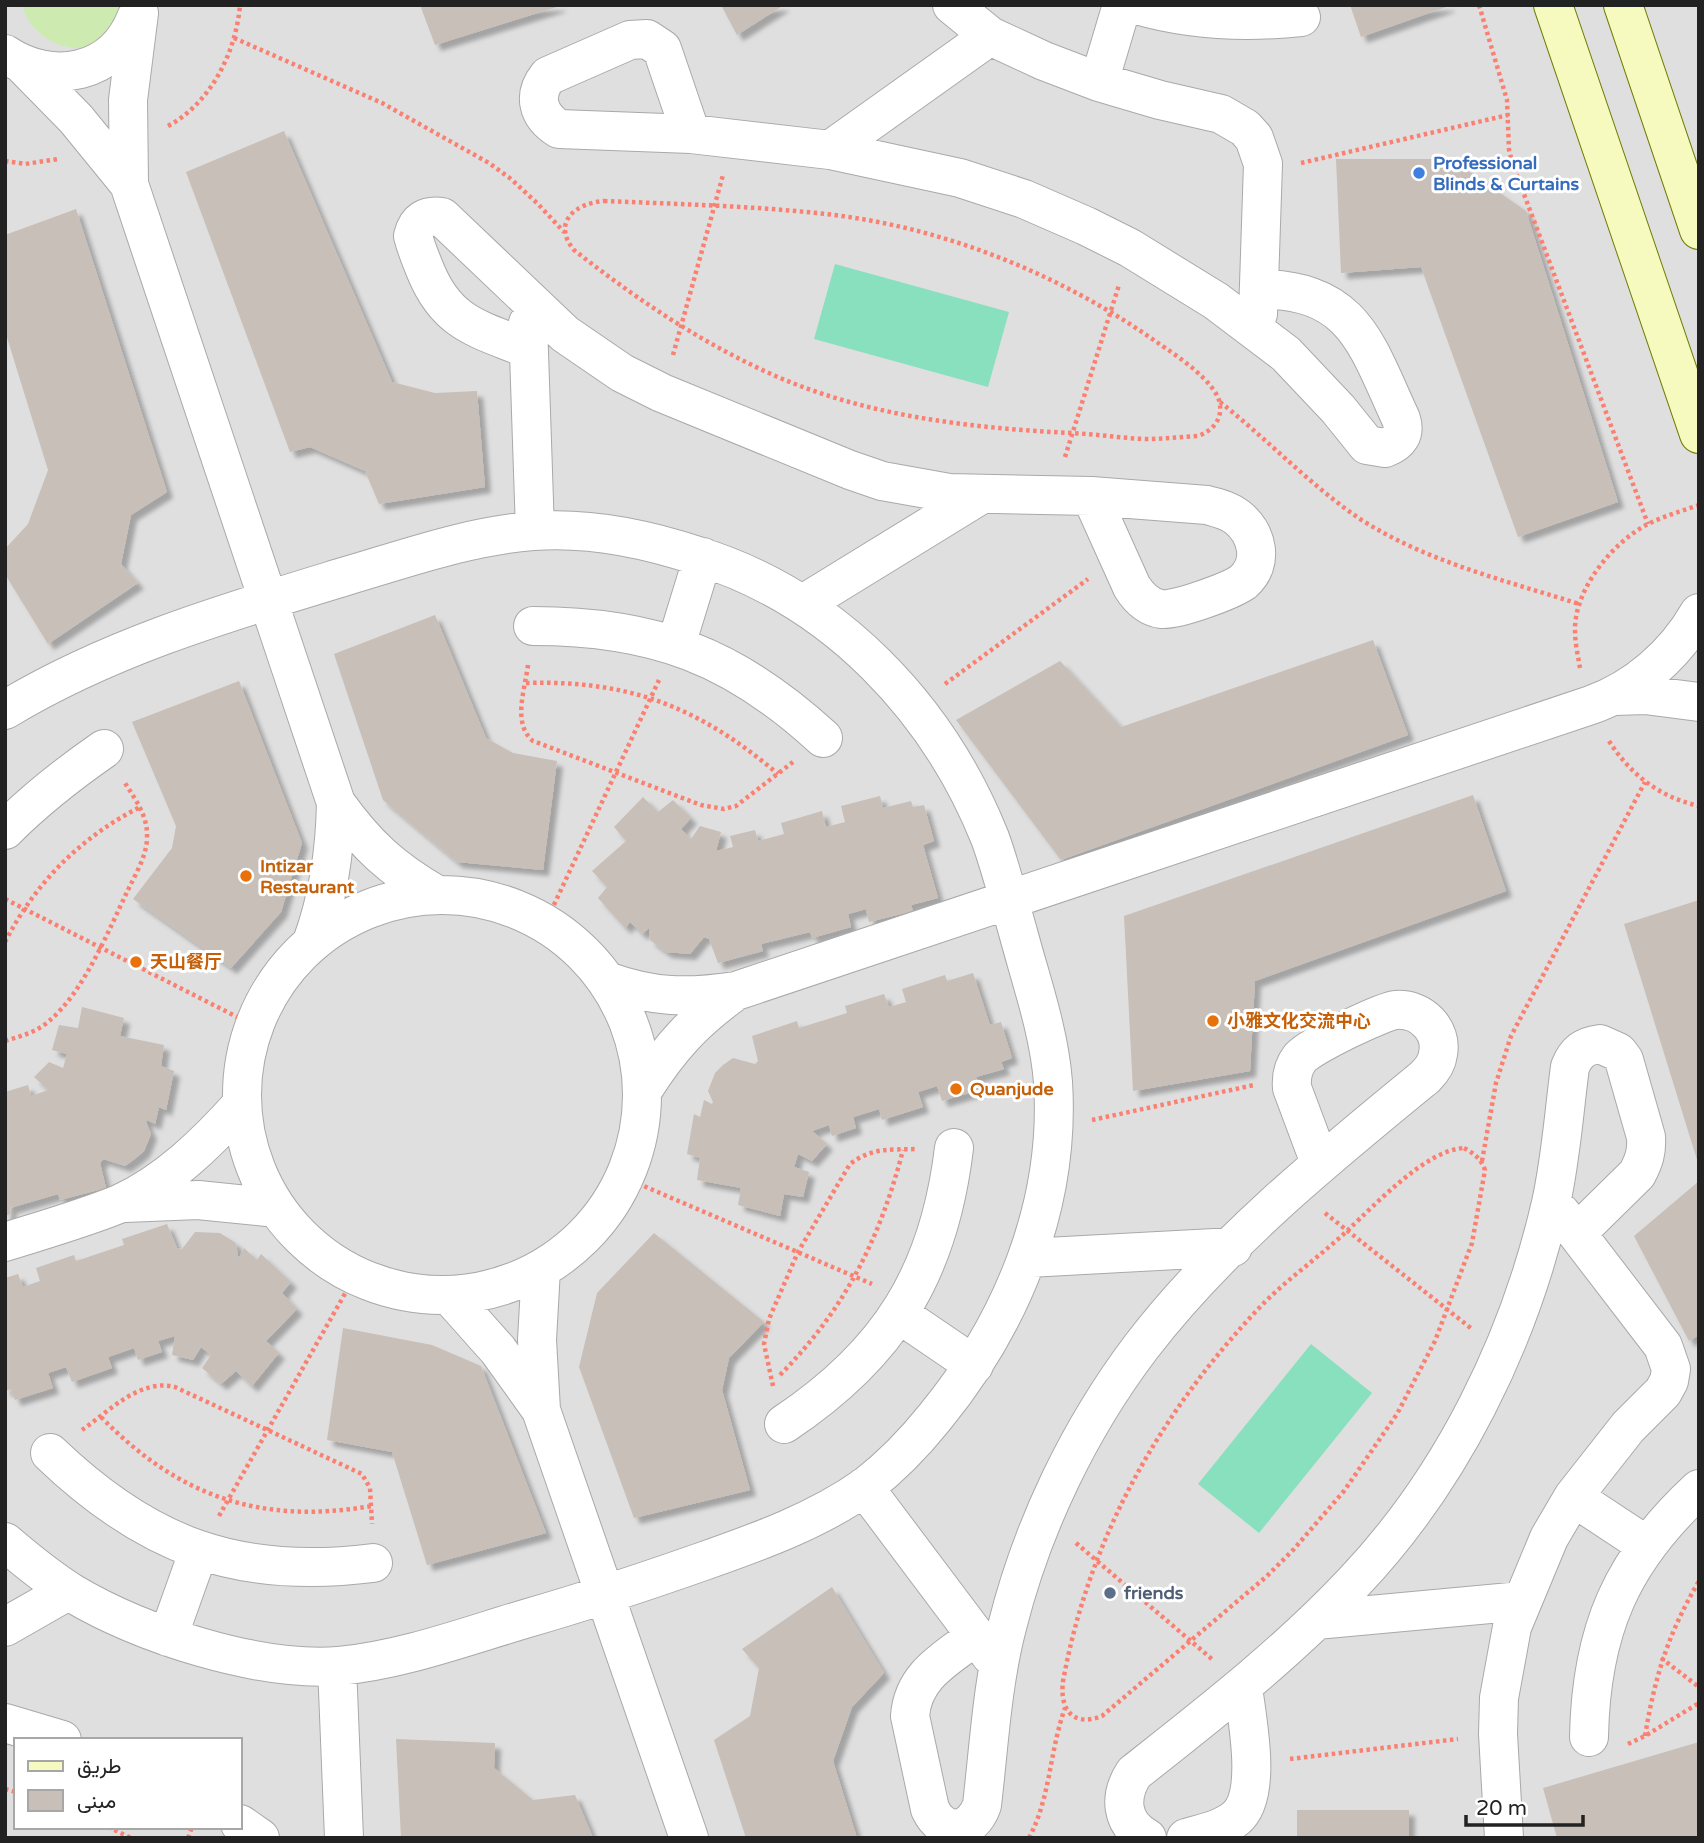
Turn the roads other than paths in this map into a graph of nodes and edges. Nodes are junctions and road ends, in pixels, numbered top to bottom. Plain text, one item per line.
1 (952, 5) edge
2 (1122, 5) edge
3 (1137, 5) edge
4 (1553, 5) edge
5 (1623, 5) edge
6 (140, 7) edge
7 (1301, 17) dead end
8 (990, 36) junction
9 (10, 57) edge
10 (1099, 82) junction
11 (691, 134) dead end
12 (830, 150) junction
13 (129, 184) junction
14 (1699, 230) edge
15 (1259, 289) junction
16 (527, 299) junction
17 (1257, 330) junction
18 (528, 349) junction
19 (1699, 434) edge
20 (982, 494) junction
21 (1072, 496) junction
22 (534, 531) junction
23 (703, 557) junction
24 (268, 600) junction
25 (803, 604) junction
26 (1699, 613) edge
27 (533, 626) road end
28 (676, 645) junction
29 (1615, 696) junction
30 (1699, 702) edge
31 (6, 708) edge
32 (823, 738) road end
33 (104, 749) road end
34 (336, 803) junction
35 (5, 830) edge
36 (437, 895) junction
37 (1009, 899) junction
38 (312, 942) junction
39 (607, 981) junction
40 (736, 991) junction
41 (643, 1090) junction
42 (241, 1105) junction
43 (954, 1148) road end
44 (1307, 1176) junction
45 (1551, 1200) junction
46 (120, 1203) junction
47 (276, 1208) junction
48 (1577, 1233) junction
49 (5, 1242) edge
50 (1233, 1247) junction
51 (1028, 1258) junction
52 (541, 1269) junction
53 (449, 1295) junction
54 (904, 1306) junction
55 (974, 1365) junction
56 (541, 1410) junction
57 (784, 1424) road end
58 (50, 1453) road end
59 (864, 1487) junction
60 (1699, 1489) edge
61 (1573, 1497) junction
62 (5, 1542) edge
63 (1646, 1545) junction
64 (199, 1550) junction
65 (373, 1563) road end
66 (68, 1591) junction
67 (604, 1596) junction
68 (1522, 1601) junction
69 (1316, 1620) junction
70 (5, 1627) edge
71 (976, 1636) junction
72 (168, 1637) junction
73 (337, 1666) junction
74 (998, 1666) junction
75 (1244, 1687) junction
76 (5, 1723) edge
77 (55, 1738) edge
78 (1606, 1741) road end
79 (242, 1825) edge
80 (260, 1838) edge
81 (344, 1838) edge
82 (689, 1838) edge
83 (1147, 1838) edge
84 (1186, 1838) edge
85 (1504, 1838) edge

1 - 8 street
2 - 10 street
3 - 7 street
4 - 19 street
5 - 14 street
6 - 9 street
6 - 13 street
8 - 10 street
8 - 12 street
9 - 13 street
10 - 15 street
11 - 12 street
12 - 17 street
13 - 24 street
15 - 17 street
15 - 17 street
16 - 18 street
16 - 18 street
16 - 20 street
18 - 22 street
20 - 21 street
20 - 25 street
21 - 21 street
22 - 23 street
22 - 24 street
23 - 25 street
23 - 28 street
24 - 31 street
24 - 34 street
25 - 37 street
26 - 29 street
27 - 28 street
28 - 32 street
29 - 30 street
29 - 37 street
33 - 35 street
34 - 36 street
34 - 38 street
36 - 38 street
36 - 39 street
37 - 40 street
37 - 51 street
38 - 42 street
39 - 40 street
39 - 41 street
40 - 41 street
41 - 52 street
42 - 46 street
42 - 47 street
43 - 54 street
44 - 44 street
44 - 50 street
45 - 48 street
45 - 48 street
45 - 69 street
46 - 47 street
46 - 49 street
47 - 53 street
48 - 61 street
50 - 51 street
50 - 74 street
51 - 55 street
52 - 53 street
52 - 56 street
53 - 56 street
54 - 55 street
54 - 57 street
55 - 59 street
56 - 67 street
58 - 64 street
59 - 67 street
59 - 71 street
60 - 63 street
61 - 63 street
61 - 68 street
62 - 66 street
63 - 78 street
64 - 65 street
64 - 72 street
66 - 70 street
66 - 72 street
67 - 73 street
67 - 82 street
68 - 69 street
68 - 85 street
69 - 75 street
71 - 74 street
71 - 74 street
72 - 73 street
73 - 81 street
75 - 83 street
75 - 84 street
76 - 77 street
79 - 80 street

